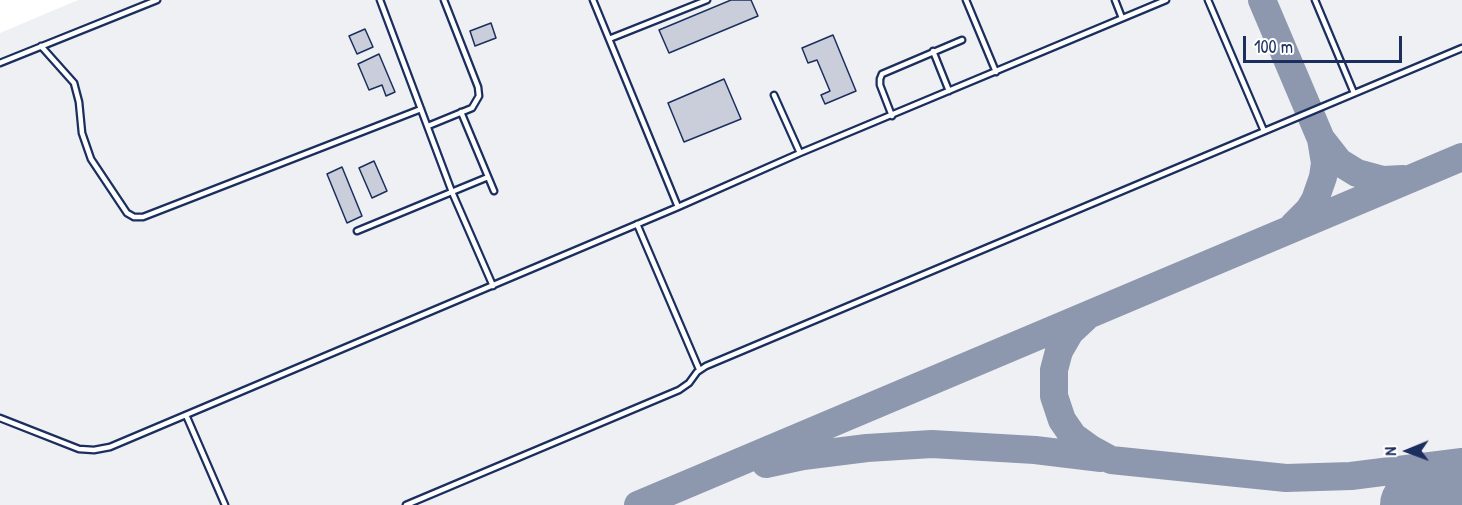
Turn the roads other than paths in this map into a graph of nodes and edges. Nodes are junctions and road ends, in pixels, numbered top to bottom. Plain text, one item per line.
1 (157, 0) edge
2 (380, 0) edge
3 (444, 0) edge
4 (593, 0) edge
5 (707, 0) edge
6 (966, 0) edge
7 (1115, 0) edge
8 (1166, 0) edge
9 (1209, 0) edge
10 (1315, 0) edge
11 (1122, 18) junction
12 (609, 39) junction
13 (962, 39) dead end
14 (41, 46) junction
15 (1462, 48) edge
16 (933, 51) junction
17 (0, 63) edge
18 (996, 72) junction
19 (950, 91) junction
20 (1354, 93) junction
21 (774, 95) dead end
22 (421, 109) junction
23 (461, 112) junction
24 (892, 116) junction
25 (428, 126) junction
26 (1264, 131) junction
27 (800, 153) junction
28 (488, 177) junction
29 (494, 191) dead end
30 (452, 192) junction
31 (678, 207) junction
32 (637, 224) junction
33 (357, 231) dead end
34 (493, 286) junction
35 (699, 369) junction
36 (186, 415) junction
37 (0, 418) edge
38 (225, 505) edge
39 (406, 505) edge

1 - 14 lane
2 - 22 lane
3 - 23 lane
4 - 12 lane
5 - 12 lane
6 - 18 lane
7 - 11 lane
8 - 11 lane
9 - 26 lane
10 - 20 lane
11 - 18 lane
12 - 31 lane
13 - 16 lane
14 - 17 lane
14 - 22 lane
15 - 20 lane
16 - 19 lane
16 - 24 lane
18 - 19 lane
19 - 24 lane
20 - 26 lane
21 - 27 lane
22 - 25 lane
23 - 25 lane
23 - 28 lane
24 - 27 lane
25 - 30 lane
26 - 35 lane
27 - 31 lane
28 - 29 lane
28 - 30 lane
30 - 33 lane
30 - 34 lane
31 - 32 lane
32 - 34 lane
32 - 35 lane
34 - 36 lane
35 - 39 lane
36 - 37 lane
36 - 38 lane

